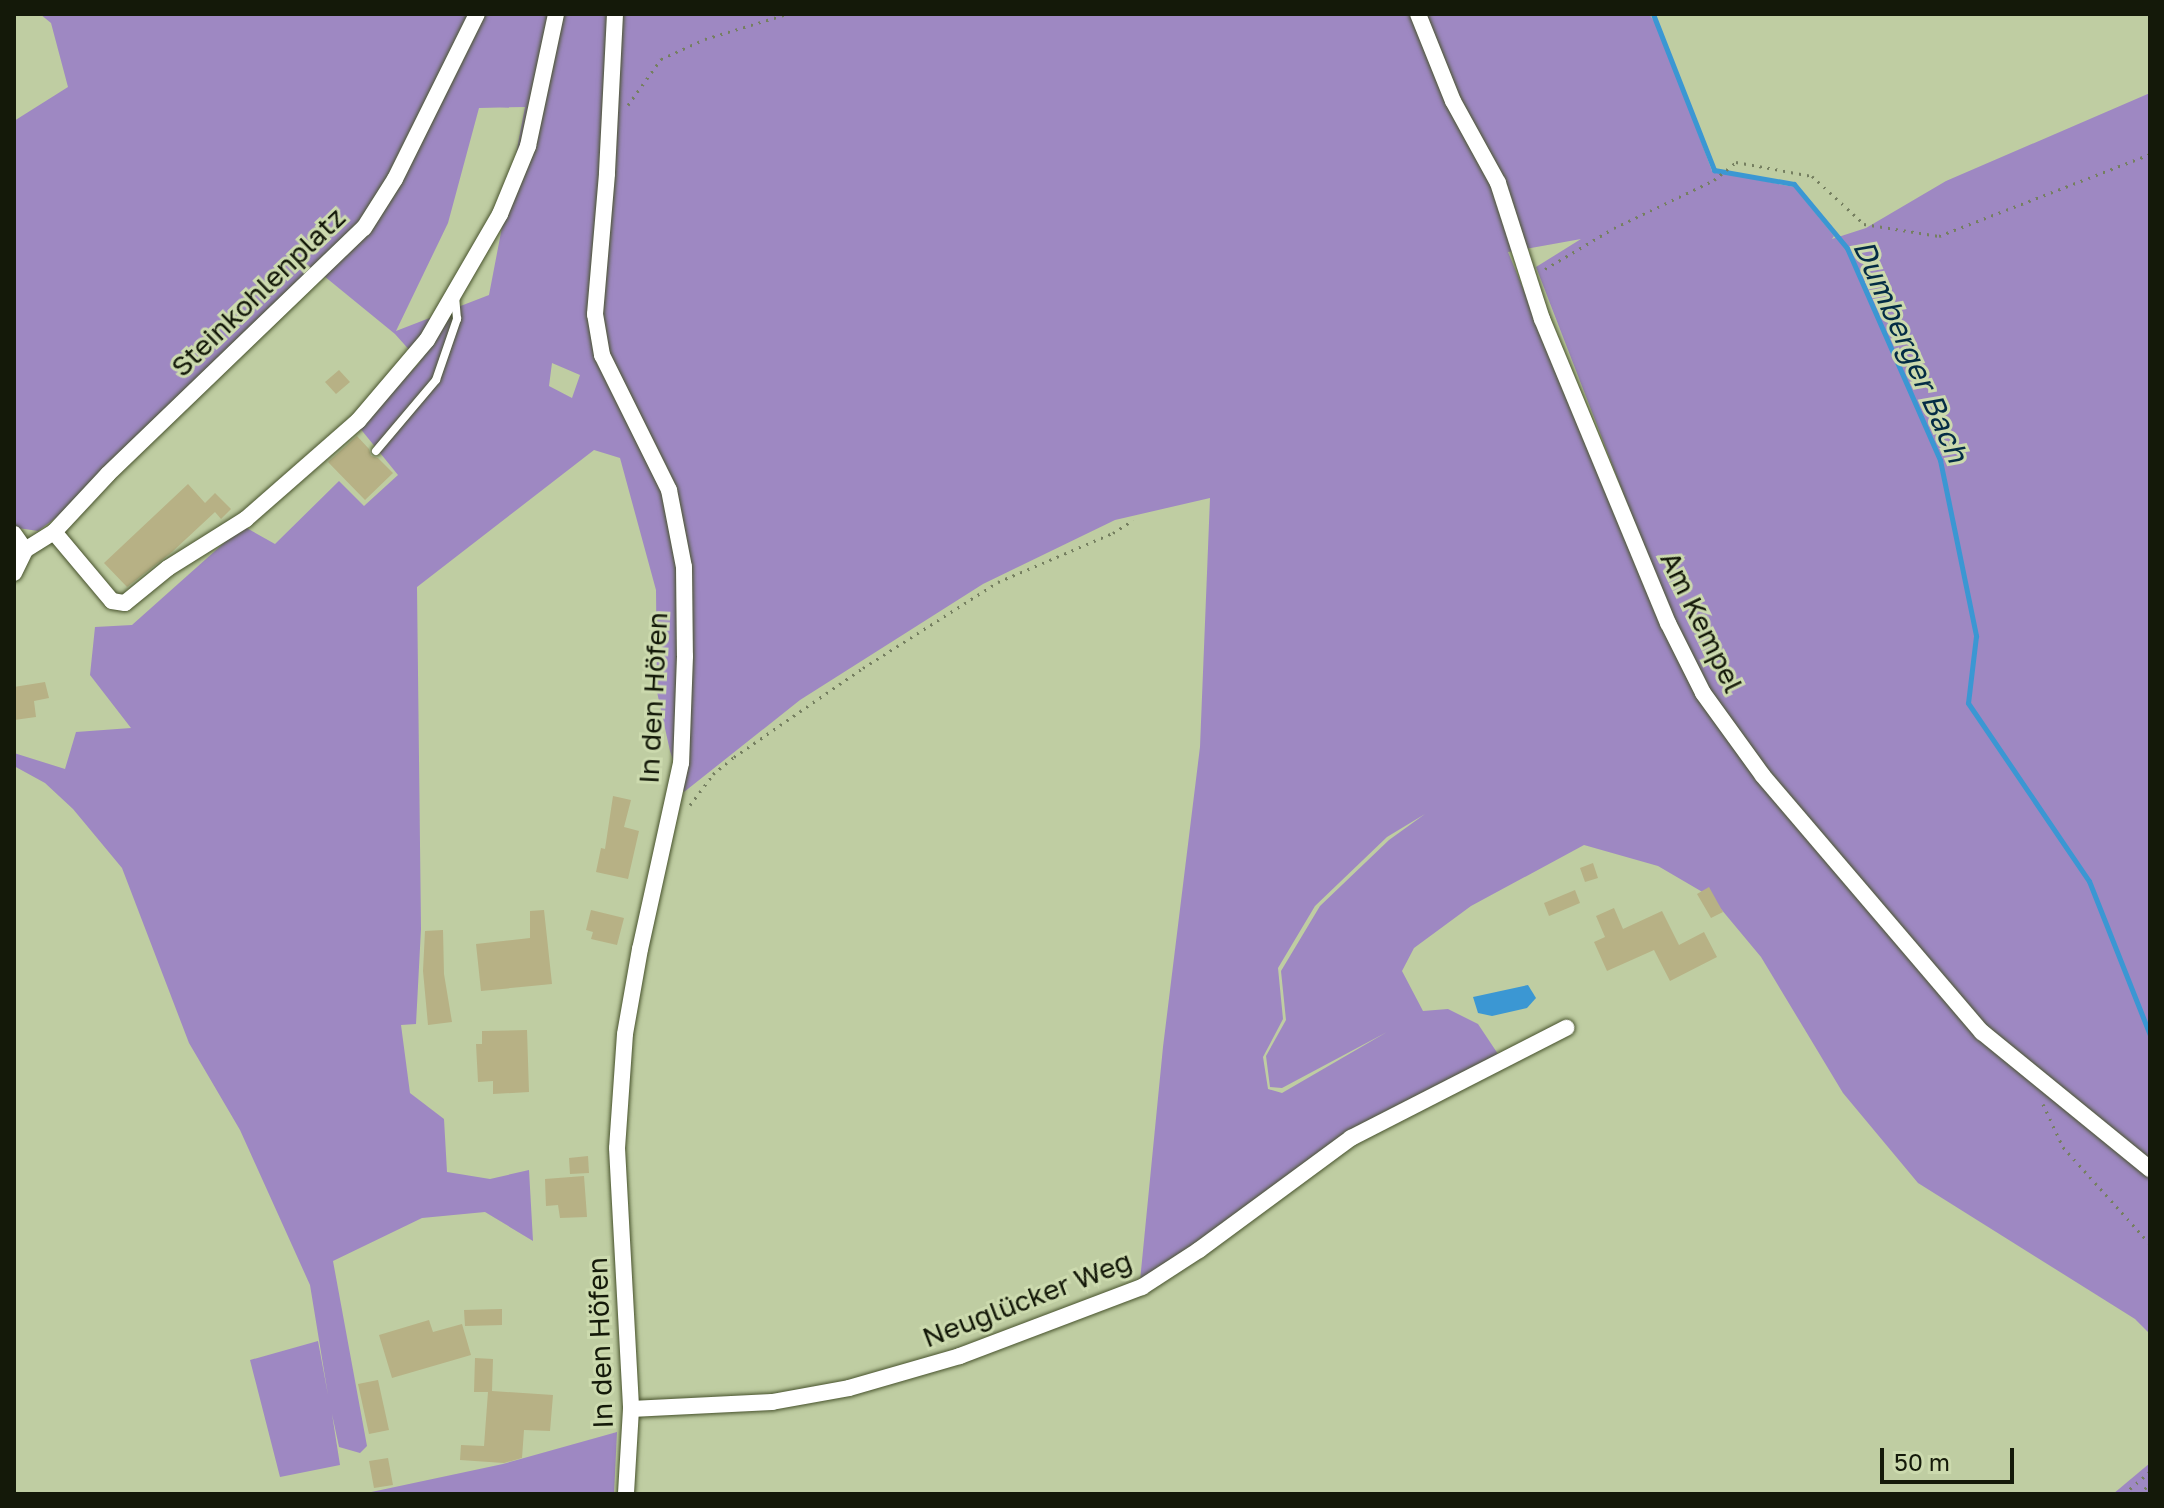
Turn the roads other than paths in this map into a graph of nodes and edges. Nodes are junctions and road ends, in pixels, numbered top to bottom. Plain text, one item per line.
1 (477, 14) edge
2 (556, 14) edge
3 (615, 14) edge
4 (1418, 14) edge
5 (454, 291) junction
6 (376, 451) dead end
7 (54, 532) junction
8 (14, 534) edge
9 (25, 550) junction
10 (14, 573) edge
11 (1566, 1028) dead end
12 (2150, 1169) edge
13 (631, 1409) junction
14 (626, 1494) edge

1 - 7 street, Steinkohlenplatz
2 - 5 street
3 - 13 street, In den Höfen
4 - 12 street, Am Kempel
5 - 6 lane
5 - 7 street
7 - 9 street, Steinkohlenplatz
8 - 9 street
9 - 10 street
11 - 13 street, Neuglücker Weg
13 - 14 street, In den Höfen

